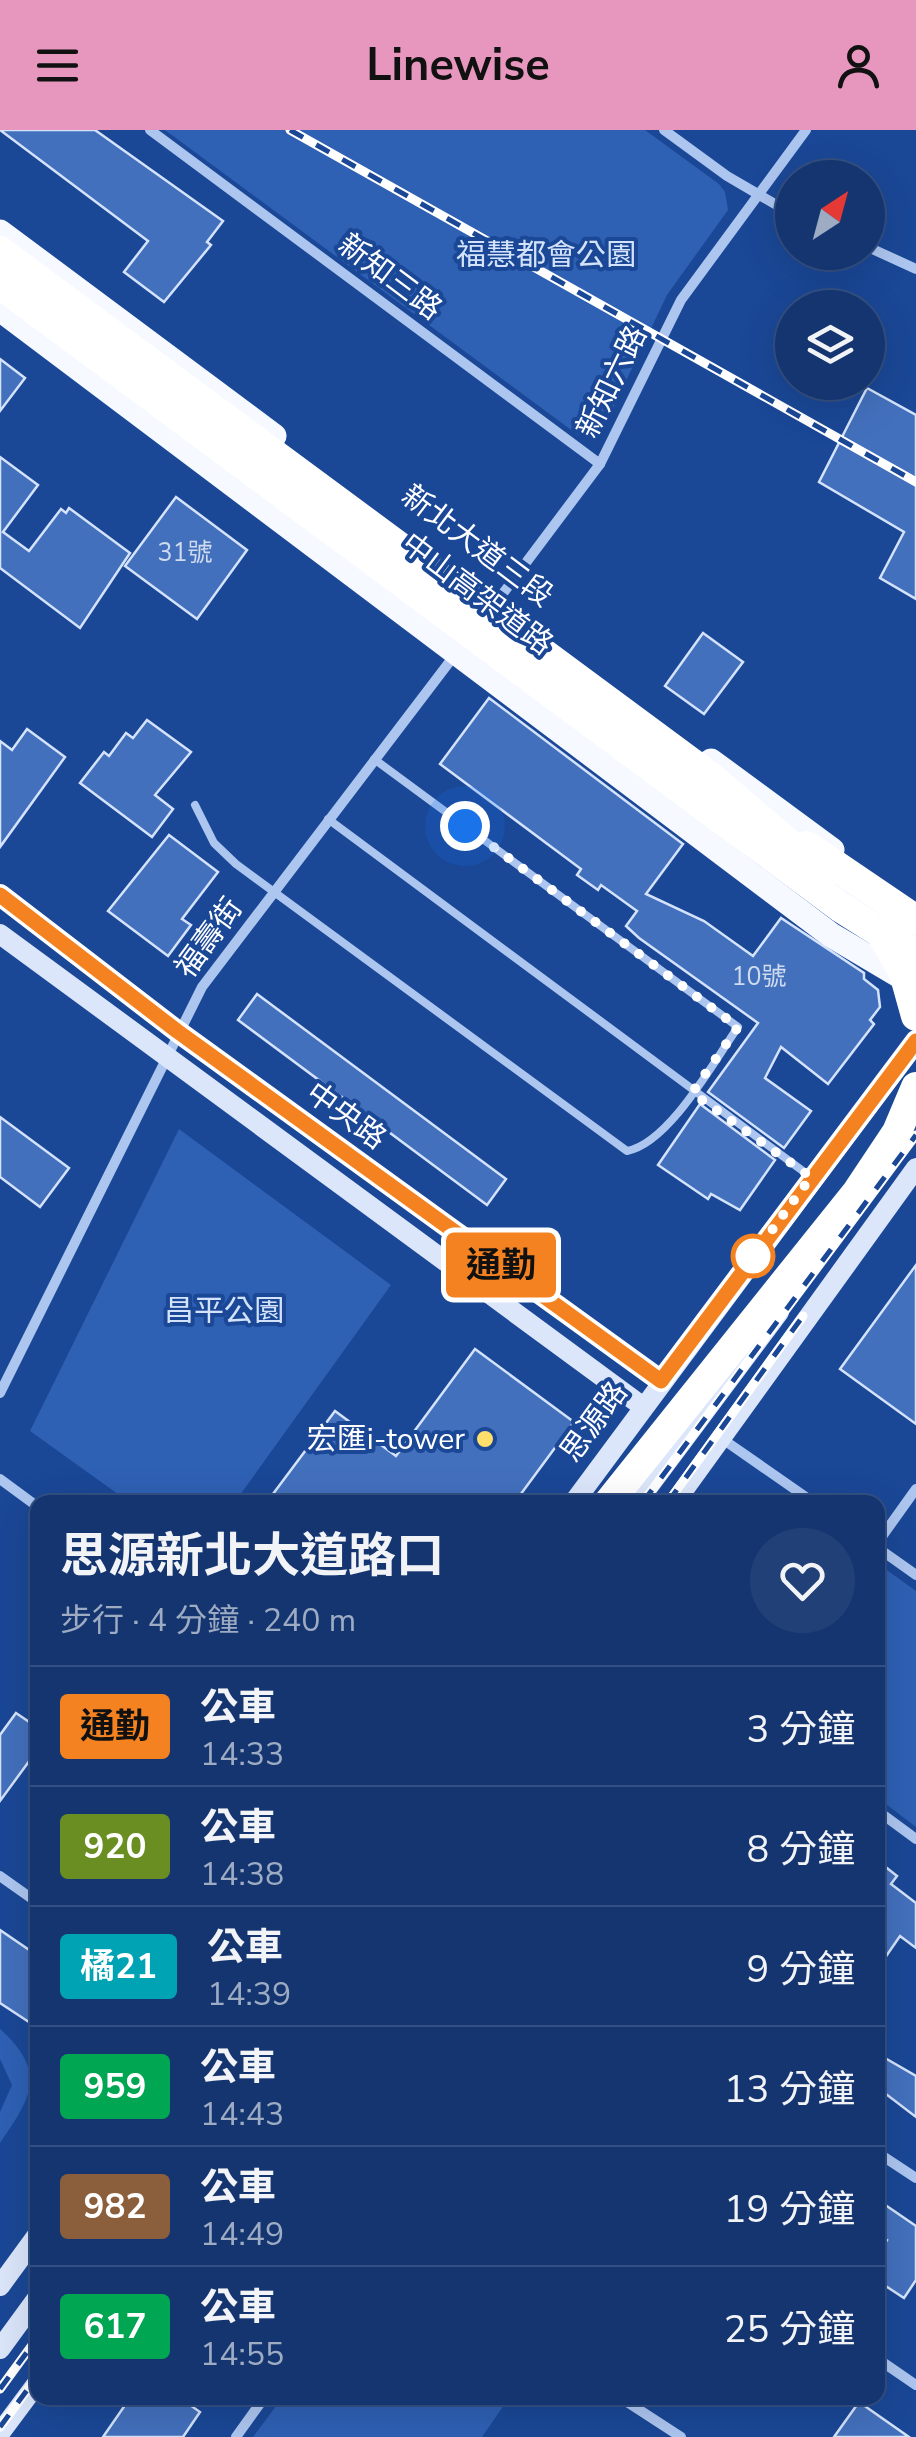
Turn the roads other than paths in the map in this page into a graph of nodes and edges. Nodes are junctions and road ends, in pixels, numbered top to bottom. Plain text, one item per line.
1 (150, 130) edge
2 (664, 130) edge
3 (806, 130) edge
4 (755, 194) junction
5 (775, 205) edge
6 (0, 232) edge
7 (0, 252) edge
8 (885, 254) edge
9 (0, 268) edge
10 (916, 268) edge
11 (0, 284) edge
12 (0, 310) edge
13 (600, 464) junction
14 (497, 602) junction
15 (479, 625) junction
16 (457, 653) junction
17 (374, 759) junction
18 (708, 775) junction
19 (195, 805) dead end
20 (328, 819) junction
21 (274, 891) junction
22 (0, 895) edge
23 (916, 916) edge
24 (0, 934) edge
25 (916, 936) edge
26 (916, 955) edge
27 (916, 985) edge
28 (916, 1016) edge
29 (177, 1031) junction
30 (916, 1041) edge
31 (164, 1058) junction
32 (916, 1088) edge
33 (692, 1093) junction
34 (916, 1128) edge
35 (916, 1168) edge
36 (811, 1177) junction
37 (661, 1381) junction
38 (0, 1393) edge
39 (642, 1406) junction
40 (721, 1438) junction
41 (0, 1480) edge
42 (916, 1489) edge
43 (579, 1495) edge
44 (615, 1495) edge
45 (643, 1495) edge
46 (680, 1495) edge
47 (803, 1495) edge
48 (30, 1501) edge
49 (885, 1535) edge
50 (885, 1550) edge
51 (916, 1574) edge
52 (885, 1816) edge
53 (916, 1839) edge
54 (0, 1876) edge
55 (30, 1897) edge
56 (885, 2158) edge
57 (916, 2178) edge
58 (30, 2245) edge
59 (0, 2286) edge
60 (30, 2308) edge
61 (0, 2349) edge
62 (885, 2364) edge
63 (916, 2385) edge
64 (30, 2393) edge
65 (259, 2405) edge
66 (632, 2405) edge
67 (0, 2434) edge
68 (236, 2437) edge
69 (681, 2437) edge

1 - 13 street, 新知三路
2 - 4 street
3 - 4 street, 新知六路
4 - 5 street
4 - 13 street, 新知六路
6 - 14 main road, 新北大道三段
7 - 18 highway, 中山高架道路, bridge
8 - 10 street
9 - 15 main road, 新北大道三段
11 - 26 highway, 中山高架道路, bridge
12 - 16 main road
13 - 14 street, 新知六路
14 - 15 street, 新知六路
14 - 23 main road, 新北大道三段
15 - 16 street, 新知六路
15 - 25 main road, 新北大道三段
16 - 17 street, 福壽街
16 - 27 main road
17 - 20 street, 福壽街
17 - 33 lane
18 - 23 highway, 中山高架道路, bridge
18 - 28 highway, bridge
19 - 21 lane
20 - 21 street, 福壽街
20 - 33 lane
21 - 29 street, 福壽街
21 - 33 lane
22 - 29 main road, 中央路
24 - 31 main road, 中央路
29 - 31 street, 福壽街
29 - 37 main road, 中央路
30 - 36 main road, 思源路
31 - 38 street, 福壽街
31 - 39 main road, 中央路
32 - 44 highway
33 - 36 lane
34 - 45 main road
35 - 40 main road
36 - 37 main road, 思源路
37 - 39 main road, 思源路
39 - 43 main road, 思源路
40 - 46 main road
40 - 47 street
41 - 48 street
42 - 49 street
50 - 51 street
52 - 53 street
54 - 55 street
56 - 57 street
58 - 59 main road
60 - 61 main road
62 - 63 street
64 - 67 main road
65 - 68 street
66 - 69 street

